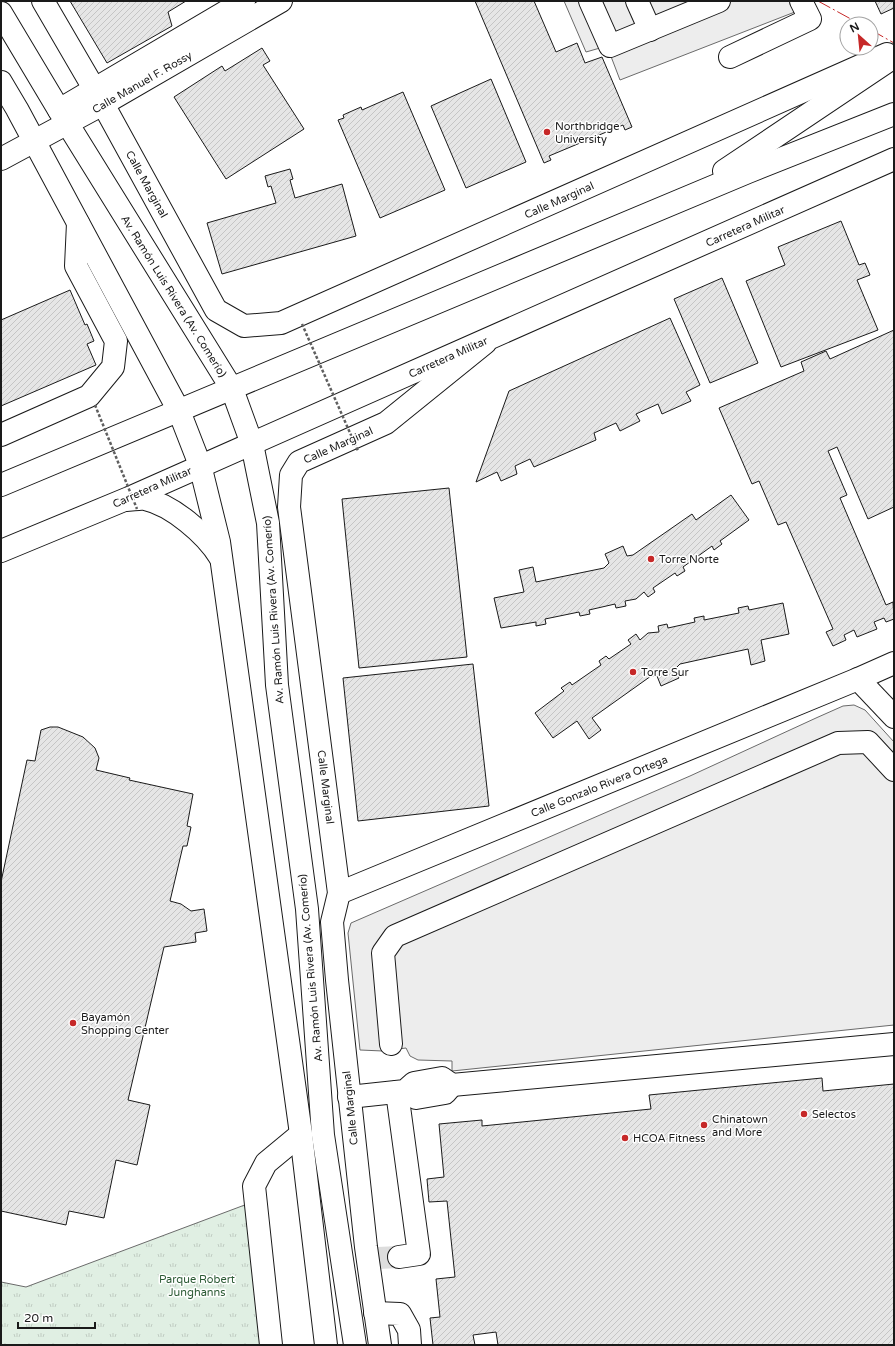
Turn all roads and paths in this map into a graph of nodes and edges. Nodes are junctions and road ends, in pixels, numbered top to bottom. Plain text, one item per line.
1 (43, 1) edge
2 (244, 1) edge
3 (281, 1) edge
4 (590, 1) edge
5 (636, 1) edge
6 (719, 1) edge
7 (801, 1) edge
8 (1, 13) edge
9 (650, 30) junction
10 (894, 51) edge
11 (730, 57) dead end
12 (894, 57) edge
13 (1, 82) edge
14 (99, 97) junction
15 (894, 114) edge
16 (63, 117) junction
17 (34, 140) junction
18 (1, 159) edge
19 (894, 159) edge
20 (683, 199) junction
21 (78, 224) junction
22 (302, 324) dead end
23 (494, 337) junction
24 (232, 390) junction
25 (95, 405) dead end
26 (179, 411) junction
27 (1, 435) edge
28 (252, 444) junction
29 (358, 451) dead end
30 (200, 465) junction
31 (1, 485) edge
32 (130, 505) junction
33 (1, 551) edge
34 (222, 560) junction
35 (894, 663) edge
36 (858, 679) junction
37 (894, 717) edge
38 (894, 770) edge
39 (339, 893) junction
40 (391, 1044) dead end
41 (894, 1044) edge
42 (401, 1092) junction
43 (349, 1097) junction
44 (301, 1134) junction
45 (388, 1256) junction
46 (375, 1313) junction
47 (271, 1345) edge
48 (326, 1345) edge
49 (355, 1345) edge
50 (380, 1345) edge
51 (410, 1345) edge

1 - 14 main road, Calle Marginal
2 - 14 main road, Calle Manuel F. Rossy
3 - 14 main road, Calle Manuel F. Rossy
4 - 9 main road
5 - 9 main road
6 - 9 main road
7 - 11 main road
8 - 16 main road, Av. Ramón Luis Rivera (Av. Comerío)
10 - 14 main road, Calle Marginal
12 - 20 main road
13 - 17 main road
14 - 16 main road
15 - 20 main road
16 - 17 main road
16 - 24 main road, Av. Ramón Luis Rivera (Av. Comerío)
17 - 18 main road
17 - 21 main road
19 - 23 main road, Carretera Militar
20 - 24 main road
21 - 26 main road
21 - 27 main road
22 - 29 path, bridge
23 - 28 main road, Carretera Militar
23 - 39 main road, Calle Marginal
24 - 26 main road
24 - 28 main road, Av. Ramón Luis Rivera (Av. Comerío)
25 - 32 path, bridge
26 - 30 main road
26 - 31 main road
28 - 30 main road, Carretera Militar
28 - 49 main road, Av. Ramón Luis Rivera (Av. Comerío)
30 - 32 main road, Carretera Militar
30 - 34 main road
32 - 33 main road, Carretera Militar
32 - 34 main road
34 - 44 main road
35 - 36 main road, Calle Gonzalo Rivera Ortega
36 - 37 main road
36 - 39 main road, Calle Gonzalo Rivera Ortega
38 - 40 main road
39 - 43 main road, Calle Marginal
41 - 42 main road
42 - 43 main road
42 - 45 main road
43 - 45 main road, Calle Marginal
44 - 47 main road
44 - 48 main road
45 - 46 main road, Calle Marginal
46 - 50 main road, Calle Marginal
46 - 51 main road

